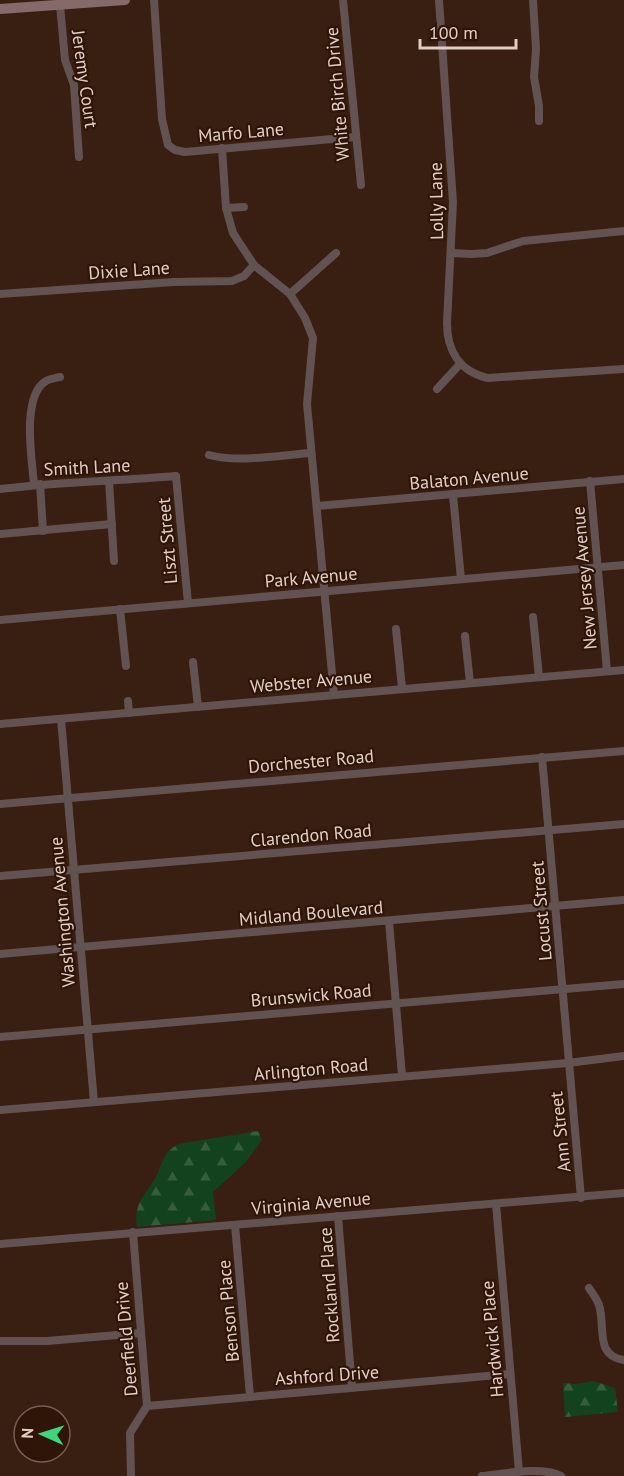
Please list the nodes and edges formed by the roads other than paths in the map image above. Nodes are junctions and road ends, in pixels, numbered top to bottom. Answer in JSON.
{"nodes":[{"id":1,"x":125,"y":0,"type":"edge"},
{"id":2,"x":154,"y":0,"type":"edge"},
{"id":3,"x":343,"y":0,"type":"edge"},
{"id":4,"x":439,"y":0,"type":"edge"},
{"id":5,"x":533,"y":0,"type":"edge"},
{"id":6,"x":60,"y":5,"type":"junction"},
{"id":7,"x":0,"y":9,"type":"edge"},
{"id":8,"x":539,"y":121,"type":"dead end"},
{"id":9,"x":355,"y":137,"type":"junction"},
{"id":10,"x":222,"y":148,"type":"junction"},
{"id":11,"x":79,"y":157,"type":"dead end"},
{"id":12,"x":361,"y":185,"type":"dead end"},
{"id":13,"x":244,"y":207,"type":"dead end"},
{"id":14,"x":226,"y":208,"type":"junction"},
{"id":15,"x":624,"y":231,"type":"edge"},
{"id":16,"x":336,"y":253,"type":"dead end"},
{"id":17,"x":451,"y":253,"type":"junction"},
{"id":18,"x":254,"y":265,"type":"junction"},
{"id":19,"x":0,"y":294,"type":"edge"},
{"id":20,"x":290,"y":294,"type":"junction"},
{"id":21,"x":460,"y":364,"type":"junction"},
{"id":22,"x":624,"y":369,"type":"edge"},
{"id":23,"x":60,"y":377,"type":"dead end"},
{"id":24,"x":437,"y":389,"type":"dead end"},
{"id":25,"x":311,"y":453,"type":"junction"},
{"id":26,"x":209,"y":454,"type":"dead end"},
{"id":27,"x":176,"y":476,"type":"joint"},
{"id":28,"x":624,"y":479,"type":"edge"},
{"id":29,"x":109,"y":481,"type":"junction"},
{"id":30,"x":590,"y":481,"type":"junction"},
{"id":31,"x":37,"y":484,"type":"junction"},
{"id":32,"x":0,"y":489,"type":"edge"},
{"id":33,"x":453,"y":495,"type":"junction"},
{"id":34,"x":317,"y":506,"type":"junction"},
{"id":35,"x":112,"y":524,"type":"junction"},
{"id":36,"x":43,"y":531,"type":"junction"},
{"id":37,"x":0,"y":534,"type":"edge"},
{"id":38,"x":114,"y":561,"type":"dead end"},
{"id":39,"x":624,"y":565,"type":"edge"},
{"id":40,"x":598,"y":568,"type":"junction"},
{"id":41,"x":461,"y":579,"type":"junction"},
{"id":42,"x":324,"y":591,"type":"junction"},
{"id":43,"x":188,"y":603,"type":"junction"},
{"id":44,"x":120,"y":609,"type":"junction"},
{"id":45,"x":533,"y":617,"type":"dead end"},
{"id":46,"x":0,"y":620,"type":"edge"},
{"id":47,"x":396,"y":629,"type":"dead end"},
{"id":48,"x":465,"y":636,"type":"dead end"},
{"id":49,"x":193,"y":662,"type":"dead end"},
{"id":50,"x":126,"y":666,"type":"dead end"},
{"id":51,"x":624,"y":670,"type":"edge"},
{"id":52,"x":607,"y":671,"type":"junction"},
{"id":53,"x":539,"y":677,"type":"junction"},
{"id":54,"x":470,"y":682,"type":"junction"},
{"id":55,"x":402,"y":688,"type":"junction"},
{"id":56,"x":334,"y":695,"type":"junction"},
{"id":57,"x":128,"y":701,"type":"dead end"},
{"id":58,"x":198,"y":707,"type":"junction"},
{"id":59,"x":129,"y":712,"type":"junction"},
{"id":60,"x":61,"y":719,"type":"junction"},
{"id":61,"x":0,"y":724,"type":"edge"},
{"id":62,"x":624,"y":751,"type":"edge"},
{"id":63,"x":542,"y":758,"type":"junction"},
{"id":64,"x":68,"y":797,"type":"junction"},
{"id":65,"x":0,"y":804,"type":"edge"},
{"id":66,"x":624,"y":824,"type":"edge"},
{"id":67,"x":548,"y":831,"type":"junction"},
{"id":68,"x":74,"y":870,"type":"junction"},
{"id":69,"x":0,"y":876,"type":"edge"},
{"id":70,"x":624,"y":900,"type":"edge"},
{"id":71,"x":556,"y":906,"type":"junction"},
{"id":72,"x":388,"y":921,"type":"junction"},
{"id":73,"x":80,"y":948,"type":"junction"},
{"id":74,"x":0,"y":954,"type":"edge"},
{"id":75,"x":624,"y":984,"type":"edge"},
{"id":76,"x":563,"y":989,"type":"junction"},
{"id":77,"x":396,"y":1003,"type":"junction"},
{"id":78,"x":88,"y":1029,"type":"junction"},
{"id":79,"x":0,"y":1037,"type":"edge"},
{"id":80,"x":624,"y":1056,"type":"edge"},
{"id":81,"x":568,"y":1063,"type":"junction"},
{"id":82,"x":402,"y":1076,"type":"junction"},
{"id":83,"x":94,"y":1102,"type":"junction"},
{"id":84,"x":0,"y":1110,"type":"edge"},
{"id":85,"x":624,"y":1193,"type":"edge"},
{"id":86,"x":581,"y":1198,"type":"junction"},
{"id":87,"x":496,"y":1204,"type":"junction"},
{"id":88,"x":338,"y":1216,"type":"junction"},
{"id":89,"x":235,"y":1225,"type":"junction"},
{"id":90,"x":133,"y":1232,"type":"junction"},
{"id":91,"x":0,"y":1244,"type":"edge"},
{"id":92,"x":588,"y":1288,"type":"dead end"},
{"id":93,"x":141,"y":1333,"type":"junction"},
{"id":94,"x":0,"y":1341,"type":"edge"},
{"id":95,"x":624,"y":1360,"type":"edge"},
{"id":96,"x":510,"y":1374,"type":"junction"},
{"id":97,"x":352,"y":1388,"type":"junction"},
{"id":98,"x":250,"y":1396,"type":"junction"},
{"id":99,"x":147,"y":1406,"type":"junction"},
{"id":100,"x":519,"y":1472,"type":"junction"},
{"id":101,"x":131,"y":1476,"type":"edge"},
{"id":102,"x":482,"y":1476,"type":"edge"},
{"id":103,"x":561,"y":1476,"type":"edge"}],
"edges":[{"from":1,"to":6,"type":"street"},
{"from":2,"to":10,"type":"street","name":"Marfo Lane"},
{"from":3,"to":9,"type":"street","name":"White Birch Drive"},
{"from":4,"to":17,"type":"street","name":"Lolly Lane"},
{"from":5,"to":8,"type":"street"},
{"from":6,"to":7,"type":"street"},
{"from":6,"to":11,"type":"street","name":"Jeremy Court"},
{"from":9,"to":10,"type":"street","name":"Marfo Lane"},
{"from":9,"to":12,"type":"street","name":"White Birch Drive"},
{"from":10,"to":14,"type":"street"},
{"from":13,"to":14,"type":"street"},
{"from":14,"to":18,"type":"street"},
{"from":15,"to":17,"type":"street"},
{"from":16,"to":20,"type":"street"},
{"from":17,"to":21,"type":"street","name":"Lolly Lane"},
{"from":18,"to":19,"type":"street","name":"Dixie Lane"},
{"from":18,"to":20,"type":"street"},
{"from":20,"to":25,"type":"street"},
{"from":21,"to":22,"type":"street"},
{"from":21,"to":24,"type":"street"},
{"from":23,"to":31,"type":"street"},
{"from":25,"to":26,"type":"street"},
{"from":25,"to":34,"type":"street"},
{"from":27,"to":29,"type":"street","name":"Smith Lane"},
{"from":27,"to":43,"type":"street","name":"Liszt Street"},
{"from":28,"to":30,"type":"street","name":"Balaton Avenue"},
{"from":29,"to":31,"type":"street","name":"Smith Lane"},
{"from":29,"to":35,"type":"street"},
{"from":30,"to":33,"type":"street","name":"Balaton Avenue"},
{"from":30,"to":40,"type":"street","name":"New Jersey Avenue"},
{"from":31,"to":32,"type":"street","name":"Smith Lane"},
{"from":31,"to":36,"type":"street"},
{"from":33,"to":34,"type":"street","name":"Balaton Avenue"},
{"from":33,"to":41,"type":"street"},
{"from":34,"to":42,"type":"street"},
{"from":35,"to":36,"type":"street"},
{"from":35,"to":38,"type":"street"},
{"from":36,"to":37,"type":"street"},
{"from":39,"to":40,"type":"street","name":"Park Avenue"},
{"from":40,"to":41,"type":"street","name":"Park Avenue"},
{"from":40,"to":52,"type":"street","name":"New Jersey Avenue"},
{"from":41,"to":42,"type":"street","name":"Park Avenue"},
{"from":42,"to":43,"type":"street","name":"Park Avenue"},
{"from":42,"to":56,"type":"street"},
{"from":43,"to":44,"type":"street","name":"Park Avenue"},
{"from":44,"to":46,"type":"street","name":"Park Avenue"},
{"from":44,"to":50,"type":"street"},
{"from":45,"to":53,"type":"street"},
{"from":47,"to":55,"type":"street"},
{"from":48,"to":54,"type":"street"},
{"from":49,"to":58,"type":"street"},
{"from":51,"to":52,"type":"street","name":"Webster Avenue"},
{"from":52,"to":53,"type":"street","name":"Webster Avenue"},
{"from":53,"to":54,"type":"street","name":"Webster Avenue"},
{"from":54,"to":55,"type":"street","name":"Webster Avenue"},
{"from":55,"to":56,"type":"street","name":"Webster Avenue"},
{"from":56,"to":58,"type":"street","name":"Webster Avenue"},
{"from":57,"to":59,"type":"street"},
{"from":58,"to":59,"type":"street","name":"Webster Avenue"},
{"from":59,"to":60,"type":"street","name":"Webster Avenue"},
{"from":60,"to":61,"type":"street","name":"Webster Avenue"},
{"from":60,"to":64,"type":"street","name":"Washington Avenue"},
{"from":62,"to":63,"type":"street","name":"Dorchester Road"},
{"from":63,"to":64,"type":"street","name":"Dorchester Road"},
{"from":63,"to":67,"type":"street","name":"Locust Street"},
{"from":64,"to":65,"type":"street","name":"Dorchester Road"},
{"from":64,"to":68,"type":"street","name":"Washington Avenue"},
{"from":66,"to":67,"type":"street","name":"Clarendon Road"},
{"from":67,"to":68,"type":"street","name":"Clarendon Road"},
{"from":67,"to":71,"type":"street","name":"Locust Street"},
{"from":68,"to":69,"type":"street","name":"Clarendon Road"},
{"from":68,"to":73,"type":"street","name":"Washington Avenue"},
{"from":70,"to":71,"type":"street","name":"Midland Boulevard"},
{"from":71,"to":72,"type":"street","name":"Midland Boulevard"},
{"from":71,"to":76,"type":"street","name":"Locust Street"},
{"from":72,"to":73,"type":"street","name":"Midland Boulevard"},
{"from":72,"to":77,"type":"street"},
{"from":73,"to":74,"type":"street","name":"Midland Boulevard"},
{"from":73,"to":78,"type":"street","name":"Washington Avenue"},
{"from":75,"to":76,"type":"street","name":"Brunswick Road"},
{"from":76,"to":77,"type":"street","name":"Brunswick Road"},
{"from":76,"to":81,"type":"street","name":"Locust Street"},
{"from":77,"to":78,"type":"street","name":"Brunswick Road"},
{"from":77,"to":82,"type":"street"},
{"from":78,"to":79,"type":"street","name":"Brunswick Road"},
{"from":78,"to":83,"type":"street","name":"Washington Avenue"},
{"from":80,"to":81,"type":"street","name":"Arlington Road"},
{"from":81,"to":82,"type":"street","name":"Arlington Road"},
{"from":81,"to":86,"type":"street","name":"Ann Street"},
{"from":82,"to":83,"type":"street","name":"Arlington Road"},
{"from":83,"to":84,"type":"street","name":"Arlington Road"},
{"from":85,"to":86,"type":"street","name":"Virginia Avenue"},
{"from":86,"to":87,"type":"street","name":"Virginia Avenue"},
{"from":87,"to":88,"type":"street","name":"Virginia Avenue"},
{"from":87,"to":96,"type":"street","name":"Hardwick Place"},
{"from":88,"to":89,"type":"street","name":"Virginia Avenue"},
{"from":88,"to":97,"type":"street","name":"Rockland Place"},
{"from":89,"to":90,"type":"street","name":"Virginia Avenue"},
{"from":89,"to":98,"type":"street","name":"Benson Place"},
{"from":90,"to":91,"type":"street","name":"Virginia Avenue"},
{"from":90,"to":93,"type":"street","name":"Deerfield Drive"},
{"from":92,"to":95,"type":"street"},
{"from":93,"to":94,"type":"street"},
{"from":93,"to":99,"type":"street","name":"Deerfield Drive"},
{"from":96,"to":97,"type":"street","name":"Ashford Drive"},
{"from":96,"to":100,"type":"street","name":"Hardwick Place"},
{"from":97,"to":98,"type":"street","name":"Ashford Drive"},
{"from":98,"to":99,"type":"street","name":"Ashford Drive"},
{"from":99,"to":101,"type":"street","name":"Deerfield Drive"},
{"from":100,"to":102,"type":"street"},
{"from":100,"to":103,"type":"street"}]}
